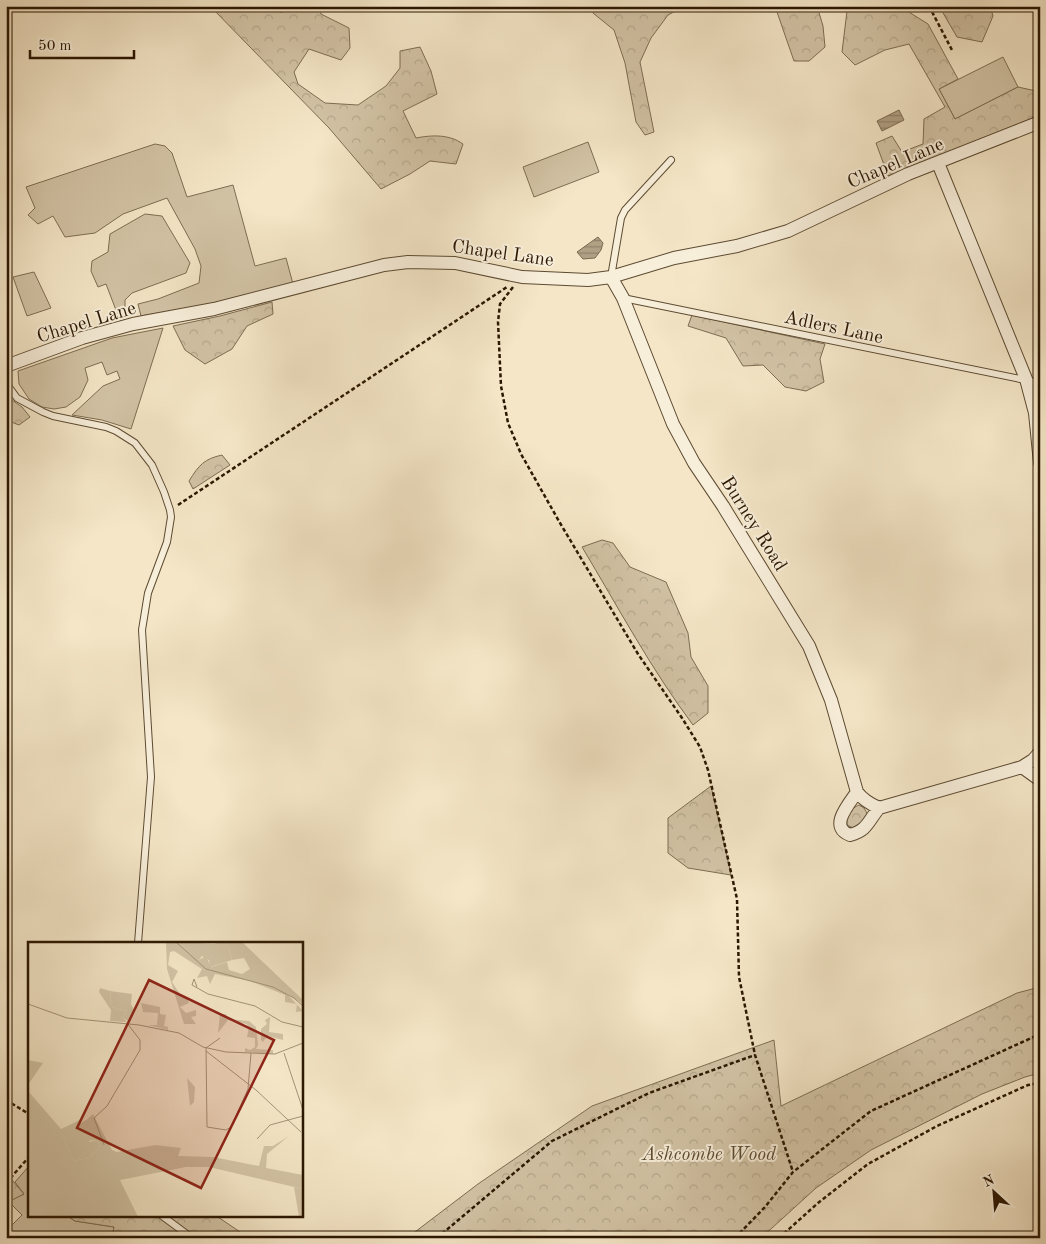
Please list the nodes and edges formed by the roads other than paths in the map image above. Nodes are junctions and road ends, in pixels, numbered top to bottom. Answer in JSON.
{"nodes":[{"id":1,"x":1040,"y":122,"type":"edge"},
{"id":2,"x":671,"y":160,"type":"dead end"},
{"id":3,"x":938,"y":163,"type":"junction"},
{"id":4,"x":611,"y":277,"type":"junction"},
{"id":5,"x":623,"y":298,"type":"junction"},
{"id":6,"x":6,"y":366,"type":"edge"},
{"id":7,"x":1026,"y":379,"type":"junction"},
{"id":8,"x":6,"y":383,"type":"edge"},
{"id":9,"x":1040,"y":383,"type":"edge"},
{"id":10,"x":1040,"y":464,"type":"edge"},
{"id":11,"x":1040,"y":752,"type":"edge"},
{"id":12,"x":1022,"y":767,"type":"junction"},
{"id":13,"x":1040,"y":780,"type":"edge"},
{"id":14,"x":857,"y":792,"type":"junction"},
{"id":15,"x":879,"y":808,"type":"junction"},
{"id":16,"x":138,"y":942,"type":"edge"},
{"id":17,"x":162,"y":1216,"type":"edge"},
{"id":18,"x":192,"y":1238,"type":"edge"}],
"edges":[{"from":1,"to":3,"type":"street","name":"Chapel Lane"},
{"from":2,"to":4,"type":"lane"},
{"from":3,"to":4,"type":"street","name":"Chapel Lane"},
{"from":3,"to":7,"type":"street"},
{"from":4,"to":5,"type":"street","name":"Burney Road"},
{"from":4,"to":6,"type":"street","name":"Chapel Lane"},
{"from":5,"to":7,"type":"lane","name":"Adlers Lane"},
{"from":5,"to":14,"type":"street","name":"Burney Road"},
{"from":7,"to":9,"type":"lane","name":"Adlers Lane"},
{"from":7,"to":10,"type":"street"},
{"from":8,"to":16,"type":"lane"},
{"from":11,"to":12,"type":"street"},
{"from":12,"to":13,"type":"street"},
{"from":12,"to":15,"type":"street"},
{"from":14,"to":15,"type":"street"},
{"from":14,"to":15,"type":"street"},
{"from":17,"to":18,"type":"lane"}]}
